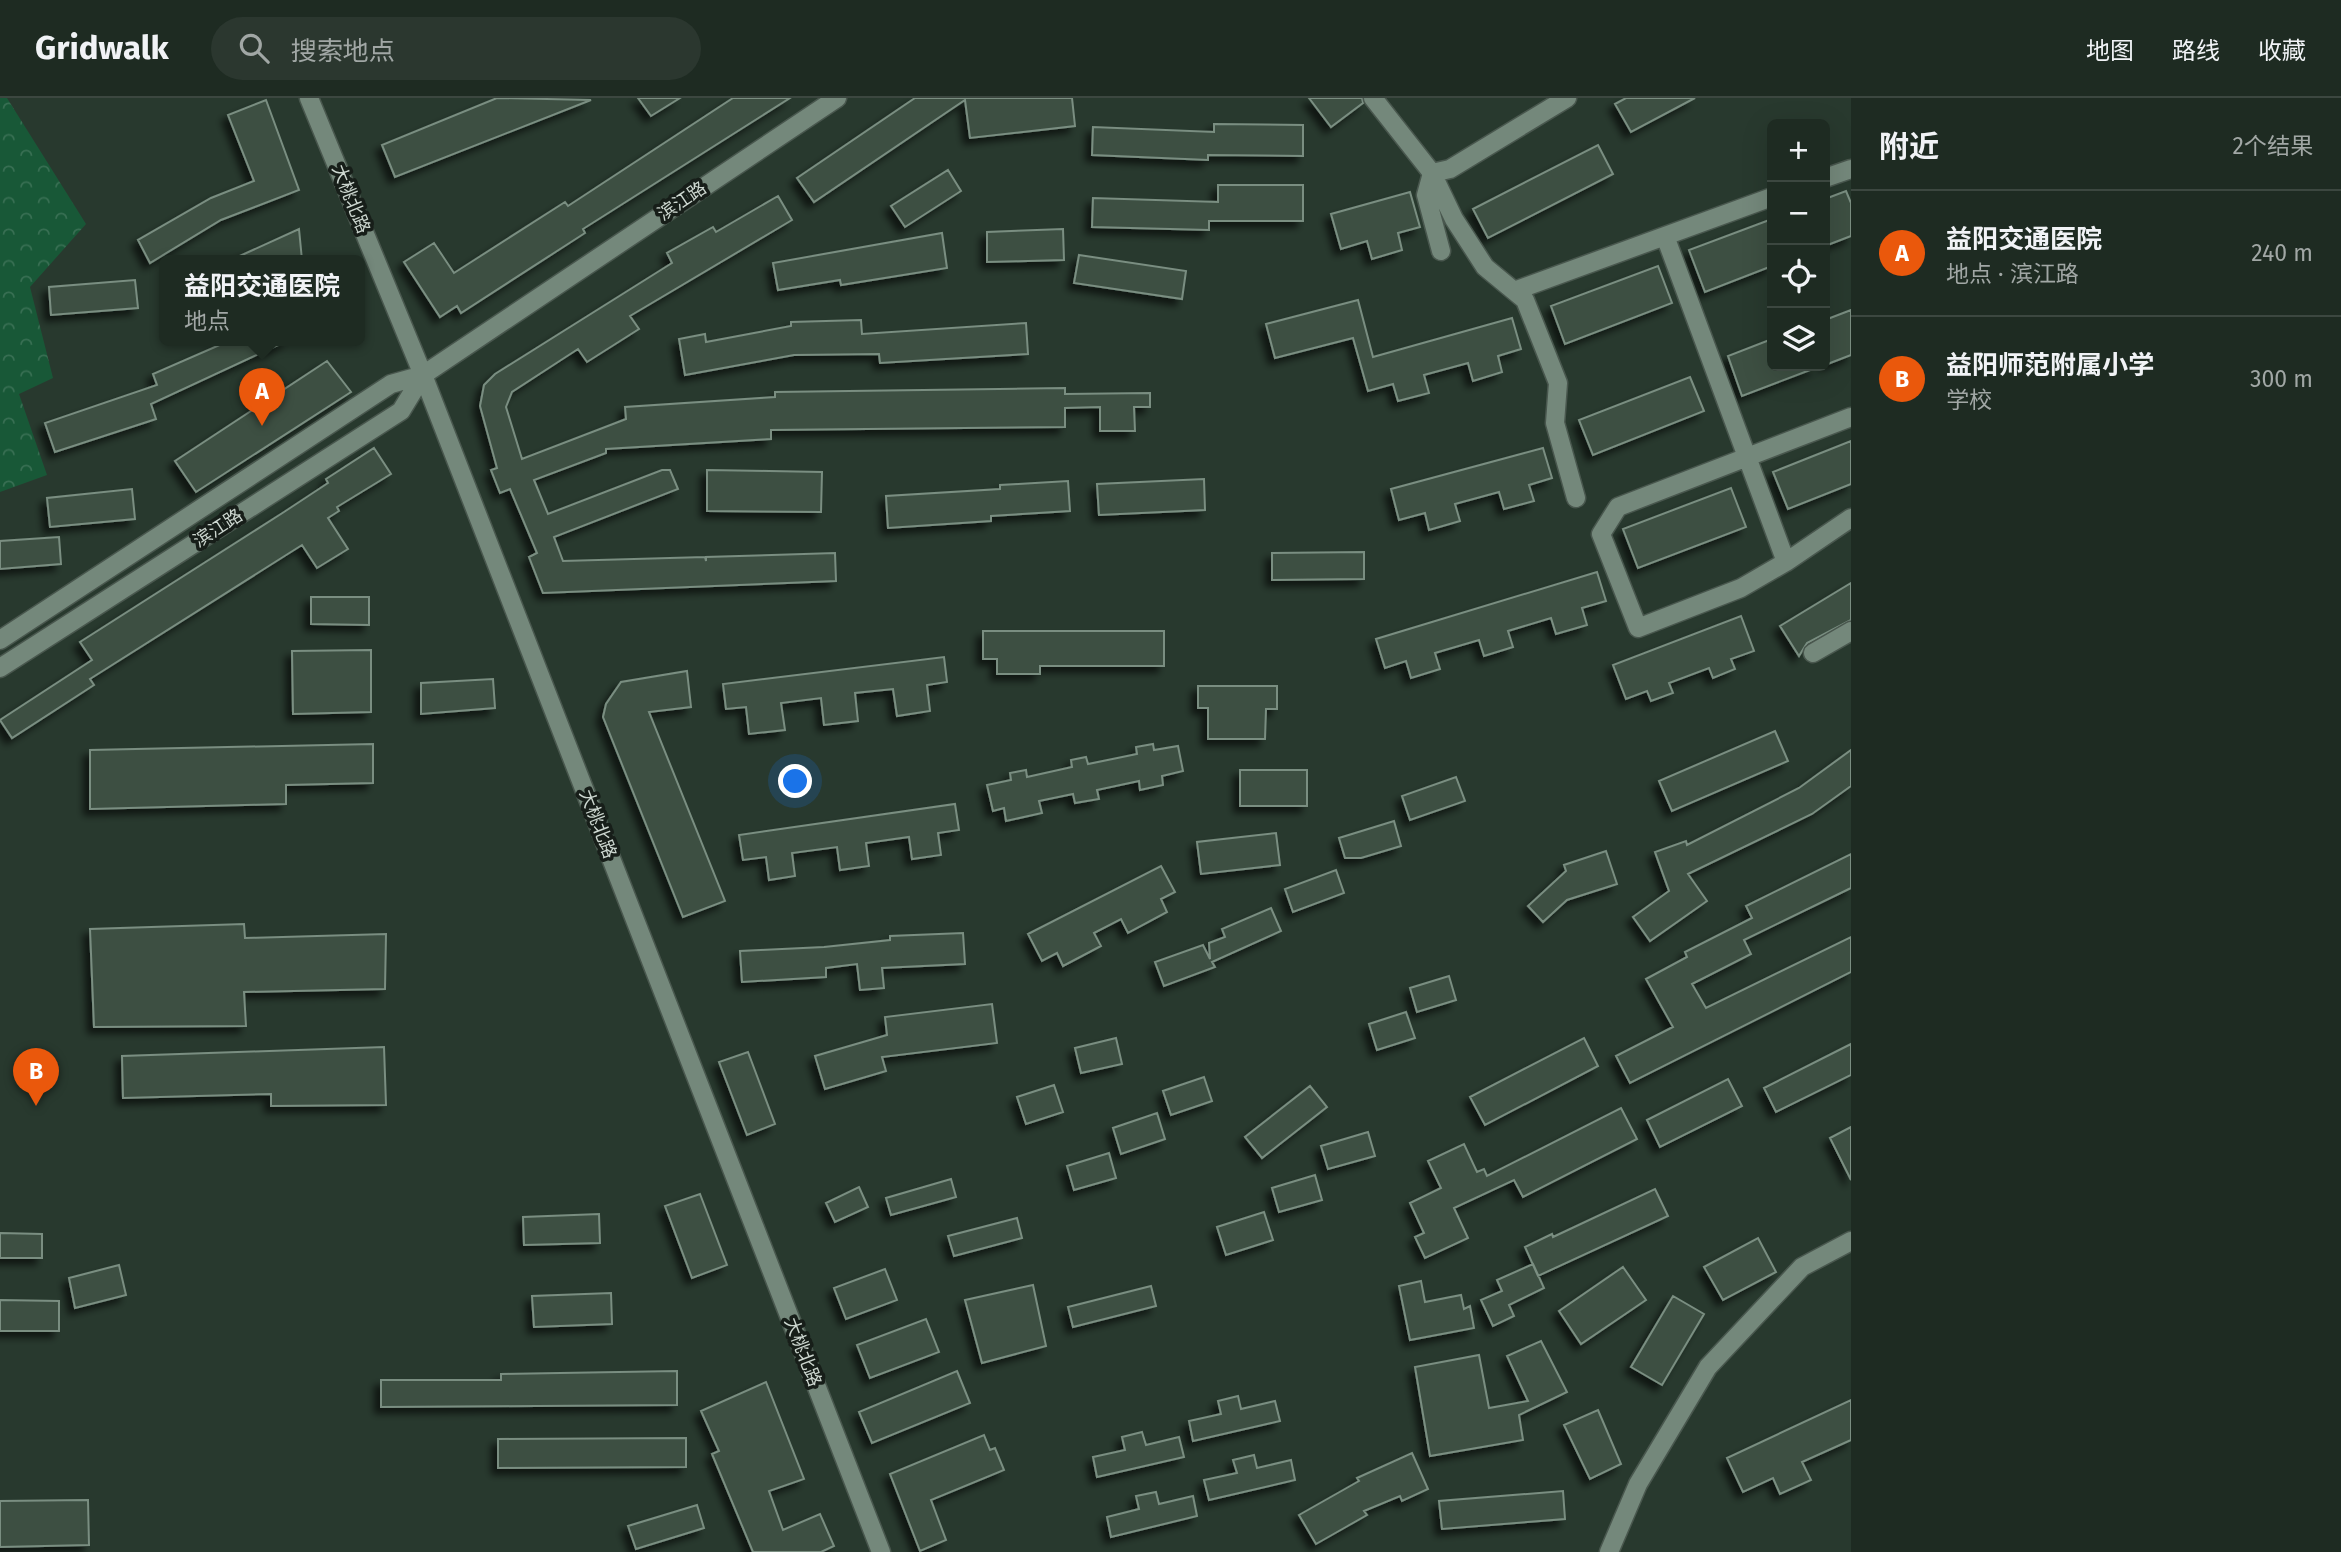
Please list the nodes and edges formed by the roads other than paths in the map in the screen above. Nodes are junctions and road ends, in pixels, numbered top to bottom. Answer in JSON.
{"nodes":[{"id":1,"x":309,"y":98,"type":"edge"},
{"id":2,"x":837,"y":98,"type":"edge"},
{"id":3,"x":1373,"y":98,"type":"edge"},
{"id":4,"x":1567,"y":98,"type":"edge"},
{"id":5,"x":1851,"y":169,"type":"edge"},
{"id":6,"x":1432,"y":173,"type":"junction"},
{"id":7,"x":1830,"y":176,"type":"edge"},
{"id":8,"x":1767,"y":199,"type":"edge"},
{"id":9,"x":1665,"y":236,"type":"junction"},
{"id":10,"x":1441,"y":251,"type":"dead end"},
{"id":11,"x":1514,"y":291,"type":"junction"},
{"id":12,"x":423,"y":375,"type":"junction"},
{"id":13,"x":1851,"y":417,"type":"edge"},
{"id":14,"x":1747,"y":458,"type":"junction"},
{"id":15,"x":1576,"y":498,"type":"dead end"},
{"id":16,"x":1851,"y":518,"type":"edge"},
{"id":17,"x":1786,"y":562,"type":"junction"},
{"id":18,"x":1851,"y":631,"type":"edge"},
{"id":19,"x":0,"y":640,"type":"edge"},
{"id":20,"x":1813,"y":653,"type":"dead end"},
{"id":21,"x":0,"y":668,"type":"edge"},
{"id":22,"x":1851,"y":1241,"type":"edge"},
{"id":23,"x":881,"y":1552,"type":"edge"},
{"id":24,"x":1609,"y":1552,"type":"edge"}],
"edges":[{"from":1,"to":12,"type":"street","name":"大桃北路"},
{"from":2,"to":12,"type":"street","name":"滨江路"},
{"from":3,"to":6,"type":"street"},
{"from":4,"to":6,"type":"street"},
{"from":5,"to":7,"type":"street"},
{"from":6,"to":10,"type":"street"},
{"from":6,"to":11,"type":"street"},
{"from":8,"to":9,"type":"street"},
{"from":9,"to":11,"type":"street"},
{"from":9,"to":14,"type":"street"},
{"from":11,"to":15,"type":"street"},
{"from":12,"to":19,"type":"street","name":"滨江路"},
{"from":12,"to":21,"type":"street","name":"滨江路"},
{"from":12,"to":23,"type":"street","name":"大桃北路"},
{"from":13,"to":14,"type":"street"},
{"from":14,"to":17,"type":"street"},
{"from":14,"to":17,"type":"street"},
{"from":16,"to":17,"type":"street"},
{"from":18,"to":20,"type":"street"},
{"from":22,"to":24,"type":"street"}]}
